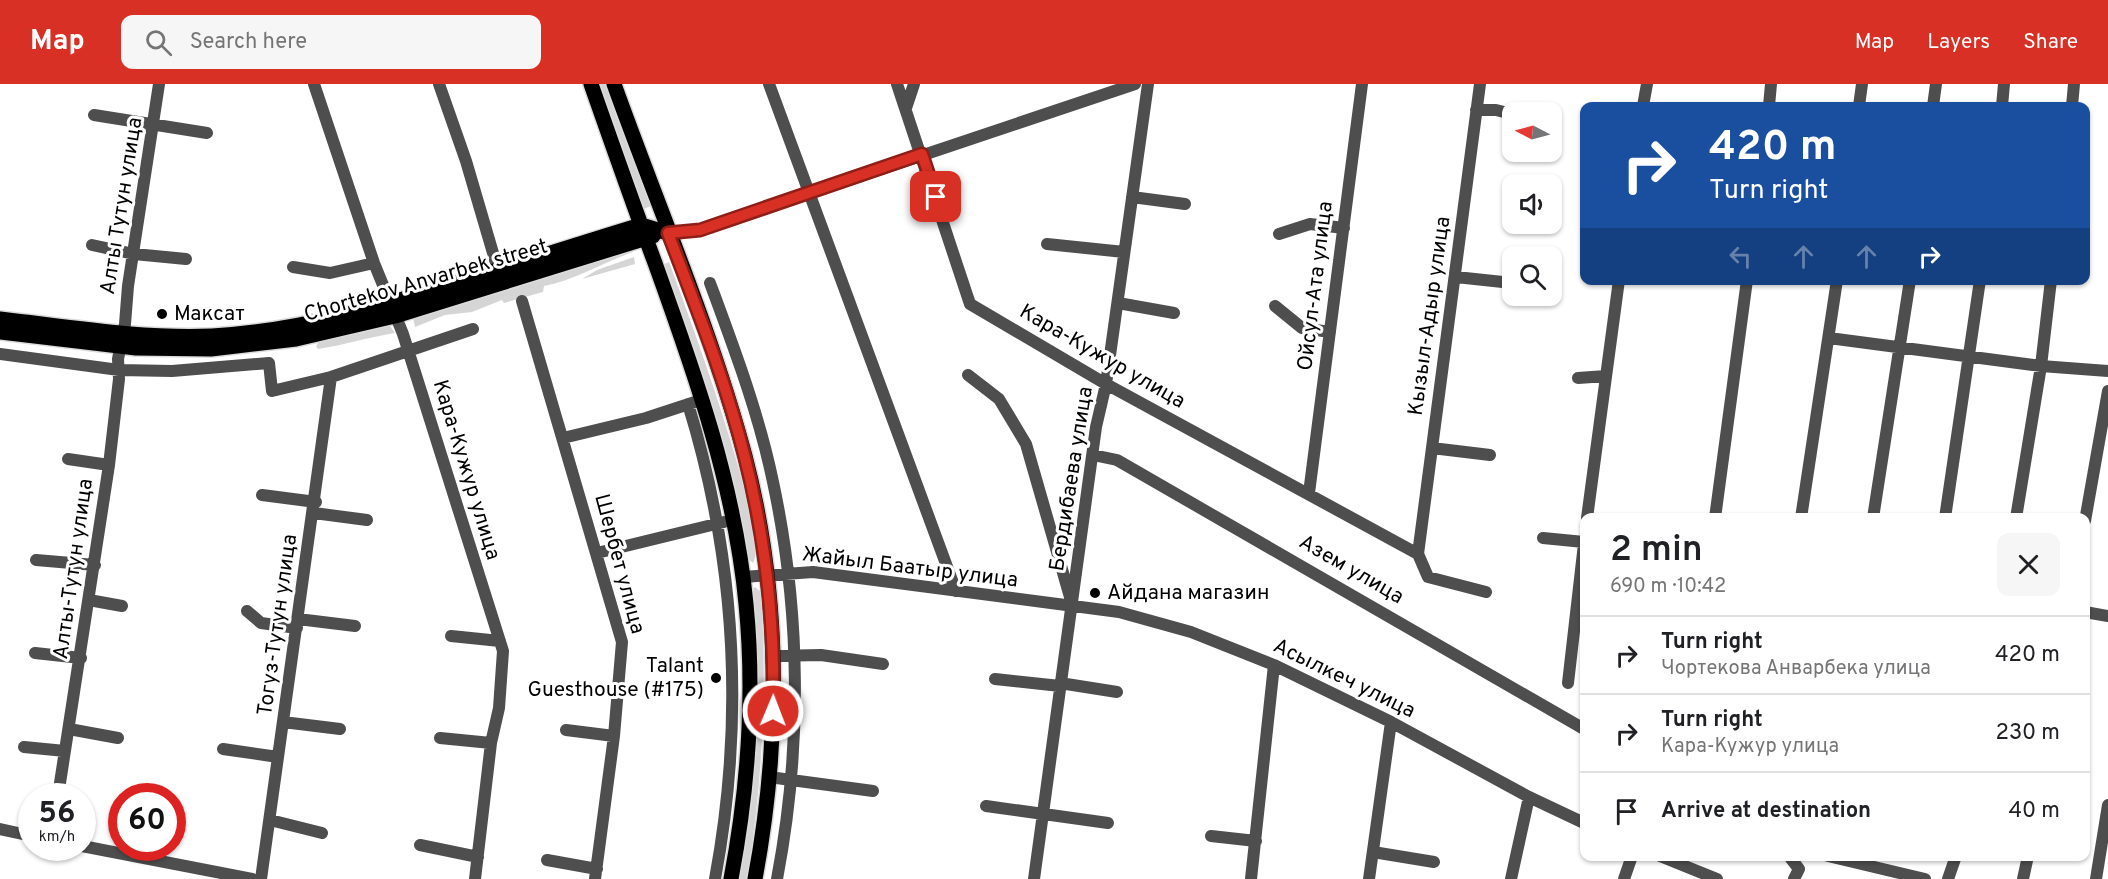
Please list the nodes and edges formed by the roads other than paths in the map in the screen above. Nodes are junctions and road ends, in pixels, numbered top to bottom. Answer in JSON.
{"nodes":[{"id":1,"x":159,"y":84,"type":"edge"},
{"id":2,"x":314,"y":84,"type":"edge"},
{"id":3,"x":439,"y":84,"type":"edge"},
{"id":4,"x":591,"y":84,"type":"edge"},
{"id":5,"x":614,"y":84,"type":"edge"},
{"id":6,"x":769,"y":84,"type":"edge"},
{"id":7,"x":897,"y":84,"type":"edge"},
{"id":8,"x":914,"y":84,"type":"edge"},
{"id":9,"x":1135,"y":84,"type":"edge"},
{"id":10,"x":1148,"y":84,"type":"edge"},
{"id":11,"x":1362,"y":84,"type":"edge"},
{"id":12,"x":1479,"y":84,"type":"edge"},
{"id":13,"x":1647,"y":84,"type":"edge"},
{"id":14,"x":1771,"y":84,"type":"edge"},
{"id":15,"x":1862,"y":84,"type":"edge"},
{"id":16,"x":1936,"y":84,"type":"edge"},
{"id":17,"x":2004,"y":84,"type":"edge"},
{"id":18,"x":2074,"y":84,"type":"edge"},
{"id":19,"x":1644,"y":102,"type":"edge"},
{"id":20,"x":1769,"y":102,"type":"edge"},
{"id":21,"x":1860,"y":102,"type":"edge"},
{"id":22,"x":1934,"y":102,"type":"edge"},
{"id":23,"x":2002,"y":102,"type":"edge"},
{"id":24,"x":2072,"y":102,"type":"edge"},
{"id":25,"x":906,"y":108,"type":"junction"},
{"id":26,"x":1476,"y":110,"type":"junction"},
{"id":27,"x":1502,"y":113,"type":"edge"},
{"id":28,"x":94,"y":115,"type":"dead end"},
{"id":29,"x":154,"y":126,"type":"junction"},
{"id":30,"x":207,"y":133,"type":"dead end"},
{"id":31,"x":922,"y":154,"type":"junction"},
{"id":32,"x":810,"y":193,"type":"junction"},
{"id":33,"x":1132,"y":197,"type":"junction"},
{"id":34,"x":1185,"y":204,"type":"dead end"},
{"id":35,"x":1344,"y":228,"type":"junction"},
{"id":36,"x":643,"y":231,"type":"junction"},
{"id":37,"x":668,"y":233,"type":"junction"},
{"id":38,"x":1279,"y":234,"type":"dead end"},
{"id":39,"x":1047,"y":244,"type":"dead end"},
{"id":40,"x":92,"y":245,"type":"dead end"},
{"id":41,"x":1124,"y":252,"type":"junction"},
{"id":42,"x":134,"y":254,"type":"junction"},
{"id":43,"x":186,"y":259,"type":"dead end"},
{"id":44,"x":374,"y":263,"type":"junction"},
{"id":45,"x":292,"y":267,"type":"dead end"},
{"id":46,"x":498,"y":270,"type":"junction"},
{"id":47,"x":1456,"y":277,"type":"junction"},
{"id":48,"x":1502,"y":282,"type":"edge"},
{"id":49,"x":710,"y":283,"type":"dead end"},
{"id":50,"x":1618,"y":285,"type":"edge"},
{"id":51,"x":1746,"y":285,"type":"edge"},
{"id":52,"x":1836,"y":285,"type":"edge"},
{"id":53,"x":1909,"y":285,"type":"edge"},
{"id":54,"x":1979,"y":285,"type":"edge"},
{"id":55,"x":2050,"y":285,"type":"edge"},
{"id":56,"x":522,"y":302,"type":"dead end"},
{"id":57,"x":1118,"y":303,"type":"junction"},
{"id":58,"x":1275,"y":306,"type":"dead end"},
{"id":59,"x":393,"y":310,"type":"junction"},
{"id":60,"x":1174,"y":313,"type":"dead end"},
{"id":61,"x":0,"y":319,"type":"edge"},
{"id":62,"x":723,"y":319,"type":"junction"},
{"id":63,"x":703,"y":326,"type":"junction"},
{"id":64,"x":473,"y":329,"type":"dead end"},
{"id":65,"x":0,"y":332,"type":"edge"},
{"id":66,"x":1330,"y":332,"type":"junction"},
{"id":67,"x":1829,"y":338,"type":"junction"},
{"id":68,"x":121,"y":340,"type":"junction"},
{"id":69,"x":1900,"y":348,"type":"junction"},
{"id":70,"x":408,"y":351,"type":"junction"},
{"id":71,"x":0,"y":354,"type":"edge"},
{"id":72,"x":1971,"y":357,"type":"junction"},
{"id":73,"x":2040,"y":366,"type":"junction"},
{"id":74,"x":119,"y":370,"type":"junction"},
{"id":75,"x":2108,"y":371,"type":"edge"},
{"id":76,"x":968,"y":375,"type":"dead end"},
{"id":77,"x":1606,"y":376,"type":"junction"},
{"id":78,"x":331,"y":377,"type":"junction"},
{"id":79,"x":1578,"y":378,"type":"dead end"},
{"id":80,"x":1106,"y":384,"type":"junction"},
{"id":81,"x":2108,"y":391,"type":"edge"},
{"id":82,"x":702,"y":399,"type":"junction"},
{"id":83,"x":688,"y":405,"type":"junction"},
{"id":84,"x":563,"y":438,"type":"junction"},
{"id":85,"x":1432,"y":448,"type":"junction"},
{"id":86,"x":1093,"y":455,"type":"junction"},
{"id":87,"x":1490,"y":455,"type":"dead end"},
{"id":88,"x":69,"y":459,"type":"dead end"},
{"id":89,"x":109,"y":465,"type":"junction"},
{"id":90,"x":1309,"y":493,"type":"junction"},
{"id":91,"x":262,"y":495,"type":"dead end"},
{"id":92,"x":315,"y":507,"type":"junction"},
{"id":93,"x":1588,"y":513,"type":"edge"},
{"id":94,"x":1716,"y":513,"type":"edge"},
{"id":95,"x":1802,"y":513,"type":"edge"},
{"id":96,"x":1874,"y":513,"type":"edge"},
{"id":97,"x":1946,"y":513,"type":"edge"},
{"id":98,"x":2017,"y":513,"type":"edge"},
{"id":99,"x":2086,"y":513,"type":"edge"},
{"id":100,"x":368,"y":520,"type":"dead end"},
{"id":101,"x":734,"y":520,"type":"junction"},
{"id":102,"x":718,"y":523,"type":"junction"},
{"id":103,"x":1543,"y":538,"type":"dead end"},
{"id":104,"x":1580,"y":543,"type":"edge"},
{"id":105,"x":597,"y":552,"type":"junction"},
{"id":106,"x":1418,"y":554,"type":"junction"},
{"id":107,"x":36,"y":560,"type":"dead end"},
{"id":108,"x":95,"y":565,"type":"junction"},
{"id":109,"x":788,"y":573,"type":"junction"},
{"id":110,"x":766,"y":575,"type":"junction"},
{"id":111,"x":743,"y":577,"type":"junction"},
{"id":112,"x":1580,"y":578,"type":"edge"},
{"id":113,"x":956,"y":591,"type":"junction"},
{"id":114,"x":1486,"y":592,"type":"dead end"},
{"id":115,"x":89,"y":600,"type":"junction"},
{"id":116,"x":122,"y":606,"type":"dead end"},
{"id":117,"x":1073,"y":607,"type":"junction"},
{"id":118,"x":247,"y":611,"type":"dead end"},
{"id":119,"x":2090,"y":613,"type":"edge"},
{"id":120,"x":2108,"y":616,"type":"edge"},
{"id":121,"x":297,"y":623,"type":"junction"},
{"id":122,"x":355,"y":626,"type":"dead end"},
{"id":123,"x":451,"y":636,"type":"dead end"},
{"id":124,"x":500,"y":641,"type":"junction"},
{"id":125,"x":34,"y":653,"type":"dead end"},
{"id":126,"x":795,"y":655,"type":"junction"},
{"id":127,"x":773,"y":656,"type":"junction"},
{"id":128,"x":81,"y":658,"type":"junction"},
{"id":129,"x":883,"y":664,"type":"dead end"},
{"id":130,"x":1274,"y":665,"type":"junction"},
{"id":131,"x":995,"y":679,"type":"dead end"},
{"id":132,"x":1568,"y":683,"type":"dead end"},
{"id":133,"x":1060,"y":684,"type":"junction"},
{"id":134,"x":1117,"y":692,"type":"dead end"},
{"id":135,"x":283,"y":722,"type":"junction"},
{"id":136,"x":1391,"y":722,"type":"junction"},
{"id":137,"x":1580,"y":727,"type":"edge"},
{"id":138,"x":69,"y":729,"type":"junction"},
{"id":139,"x":340,"y":729,"type":"dead end"},
{"id":140,"x":566,"y":730,"type":"dead end"},
{"id":141,"x":614,"y":736,"type":"junction"},
{"id":142,"x":118,"y":738,"type":"dead end"},
{"id":143,"x":440,"y":738,"type":"dead end"},
{"id":144,"x":491,"y":743,"type":"junction"},
{"id":145,"x":24,"y":747,"type":"dead end"},
{"id":146,"x":224,"y":749,"type":"dead end"},
{"id":147,"x":65,"y":751,"type":"junction"},
{"id":148,"x":278,"y":756,"type":"junction"},
{"id":149,"x":770,"y":777,"type":"junction"},
{"id":150,"x":791,"y":779,"type":"junction"},
{"id":151,"x":60,"y":783,"type":"edge"},
{"id":152,"x":873,"y":791,"type":"dead end"},
{"id":153,"x":1529,"y":797,"type":"junction"},
{"id":154,"x":2108,"y":805,"type":"edge"},
{"id":155,"x":986,"y":806,"type":"dead end"},
{"id":156,"x":1042,"y":814,"type":"junction"},
{"id":157,"x":270,"y":820,"type":"junction"},
{"id":158,"x":1580,"y":821,"type":"edge"},
{"id":159,"x":1108,"y":823,"type":"dead end"},
{"id":160,"x":0,"y":829,"type":"edge"},
{"id":161,"x":18,"y":833,"type":"edge"},
{"id":162,"x":322,"y":833,"type":"dead end"},
{"id":163,"x":1211,"y":836,"type":"dead end"},
{"id":164,"x":1256,"y":841,"type":"junction"},
{"id":165,"x":420,"y":845,"type":"dead end"},
{"id":166,"x":96,"y":849,"type":"edge"},
{"id":167,"x":1373,"y":852,"type":"junction"},
{"id":168,"x":478,"y":857,"type":"junction"},
{"id":169,"x":547,"y":860,"type":"dead end"},
{"id":170,"x":1434,"y":861,"type":"dead end"},
{"id":171,"x":1630,"y":861,"type":"edge"},
{"id":172,"x":1672,"y":861,"type":"edge"},
{"id":173,"x":1793,"y":861,"type":"edge"},
{"id":174,"x":1849,"y":861,"type":"edge"},
{"id":175,"x":1888,"y":861,"type":"edge"},
{"id":176,"x":1954,"y":861,"type":"edge"},
{"id":177,"x":2027,"y":861,"type":"edge"},
{"id":178,"x":1887,"y":870,"type":"junction"},
{"id":179,"x":596,"y":874,"type":"edge"},
{"id":180,"x":252,"y":879,"type":"edge"},
{"id":181,"x":261,"y":879,"type":"edge"},
{"id":182,"x":475,"y":879,"type":"edge"},
{"id":183,"x":715,"y":879,"type":"edge"},
{"id":184,"x":731,"y":879,"type":"edge"},
{"id":185,"x":755,"y":879,"type":"edge"},
{"id":186,"x":777,"y":879,"type":"edge"},
{"id":187,"x":1034,"y":879,"type":"edge"},
{"id":188,"x":1251,"y":879,"type":"edge"},
{"id":189,"x":1369,"y":879,"type":"edge"},
{"id":190,"x":1510,"y":879,"type":"edge"},
{"id":191,"x":1624,"y":879,"type":"edge"},
{"id":192,"x":1717,"y":879,"type":"edge"},
{"id":193,"x":1794,"y":879,"type":"edge"},
{"id":194,"x":1925,"y":879,"type":"edge"},
{"id":195,"x":1948,"y":879,"type":"edge"},
{"id":196,"x":2023,"y":879,"type":"edge"},
{"id":197,"x":2096,"y":879,"type":"edge"}],
"edges":[{"from":1,"to":29,"type":"street","name":"Алты Тутун улица"},
{"from":2,"to":44,"type":"street","name":"Кара-Кужур улица"},
{"from":3,"to":46,"type":"street"},
{"from":4,"to":36,"type":"main road"},
{"from":5,"to":37,"type":"main road"},
{"from":6,"to":32,"type":"street"},
{"from":7,"to":25,"type":"street","name":"Кара-Кужур улица"},
{"from":8,"to":25,"type":"street"},
{"from":9,"to":31,"type":"street"},
{"from":10,"to":33,"type":"street","name":"Бердибаева улица"},
{"from":11,"to":35,"type":"street","name":"Ойсул-Ата улица"},
{"from":12,"to":26,"type":"street","name":"Кызыл-Адыр улица"},
{"from":13,"to":19,"type":"street"},
{"from":14,"to":20,"type":"street"},
{"from":15,"to":21,"type":"street"},
{"from":16,"to":22,"type":"street"},
{"from":17,"to":23,"type":"street"},
{"from":18,"to":24,"type":"street"},
{"from":25,"to":31,"type":"street","name":"Кара-Кужур улица"},
{"from":26,"to":27,"type":"street"},
{"from":26,"to":47,"type":"street","name":"Кызыл-Адыр улица"},
{"from":28,"to":29,"type":"street"},
{"from":29,"to":30,"type":"street"},
{"from":29,"to":42,"type":"street","name":"Алты Тутун улица"},
{"from":31,"to":32,"type":"street"},
{"from":31,"to":80,"type":"street","name":"Кара-Кужур улица"},
{"from":32,"to":37,"type":"street"},
{"from":32,"to":113,"type":"street"},
{"from":33,"to":34,"type":"street"},
{"from":33,"to":41,"type":"street","name":"Бердибаева улица"},
{"from":35,"to":38,"type":"street"},
{"from":35,"to":66,"type":"street","name":"Ойсул-Ата улица"},
{"from":36,"to":37,"type":"main road"},
{"from":36,"to":46,"type":"main road","name":"Chortekov Anvarbek street"},
{"from":36,"to":59,"type":"main road","name":"Chortekov Anvarbek street"},
{"from":36,"to":82,"type":"main road"},
{"from":37,"to":63,"type":"main road"},
{"from":39,"to":41,"type":"street"},
{"from":40,"to":42,"type":"street"},
{"from":41,"to":57,"type":"street","name":"Бердибаева улица"},
{"from":42,"to":43,"type":"street"},
{"from":42,"to":68,"type":"street","name":"Алты Тутун улица"},
{"from":44,"to":45,"type":"street"},
{"from":44,"to":59,"type":"street","name":"Кара-Кужур улица"},
{"from":46,"to":59,"type":"main road","name":"Chortekov Anvarbek street"},
{"from":47,"to":48,"type":"street"},
{"from":47,"to":85,"type":"street","name":"Кызыл-Адыр улица"},
{"from":49,"to":62,"type":"street"},
{"from":50,"to":77,"type":"street"},
{"from":51,"to":94,"type":"street"},
{"from":52,"to":67,"type":"street"},
{"from":53,"to":69,"type":"street"},
{"from":54,"to":72,"type":"street"},
{"from":55,"to":73,"type":"street"},
{"from":56,"to":84,"type":"street","name":"Шербет улица"},
{"from":57,"to":60,"type":"street"},
{"from":57,"to":80,"type":"street","name":"Бердибаева улица"},
{"from":58,"to":66,"type":"street"},
{"from":59,"to":68,"type":"main road","name":"Chortekov Anvarbek street"},
{"from":59,"to":70,"type":"street","name":"Кара-Кужур улица"},
{"from":61,"to":68,"type":"main road","name":"Chortekov Anvarbek street"},
{"from":62,"to":63,"type":"street"},
{"from":62,"to":109,"type":"street"},
{"from":63,"to":110,"type":"main road"},
{"from":64,"to":70,"type":"street"},
{"from":65,"to":68,"type":"main road","name":"Chortekov Anvarbek street"},
{"from":66,"to":90,"type":"street","name":"Ойсул-Ата улица"},
{"from":67,"to":69,"type":"street"},
{"from":67,"to":95,"type":"street"},
{"from":68,"to":74,"type":"street","name":"Алты-Тутун улица"},
{"from":69,"to":72,"type":"street"},
{"from":69,"to":96,"type":"street"},
{"from":70,"to":78,"type":"street"},
{"from":70,"to":124,"type":"street","name":"Кара-Кужур улица"},
{"from":71,"to":74,"type":"street"},
{"from":72,"to":73,"type":"street"},
{"from":72,"to":97,"type":"street"},
{"from":73,"to":75,"type":"street"},
{"from":73,"to":98,"type":"street"},
{"from":74,"to":78,"type":"street"},
{"from":74,"to":89,"type":"street","name":"Алты-Тутун улица"},
{"from":76,"to":117,"type":"street"},
{"from":77,"to":79,"type":"street"},
{"from":77,"to":93,"type":"street"},
{"from":78,"to":92,"type":"street","name":"Тогуз-Тутун улица"},
{"from":80,"to":86,"type":"street","name":"Бердибаева улица"},
{"from":80,"to":90,"type":"street","name":"Кара-Кужур улица"},
{"from":81,"to":99,"type":"street"},
{"from":82,"to":83,"type":"street"},
{"from":82,"to":101,"type":"main road"},
{"from":83,"to":84,"type":"street"},
{"from":83,"to":102,"type":"street"},
{"from":84,"to":105,"type":"street","name":"Шербет улица"},
{"from":85,"to":87,"type":"street"},
{"from":85,"to":106,"type":"street","name":"Кызыл-Адыр улица"},
{"from":86,"to":117,"type":"street","name":"Бердибаева улица"},
{"from":86,"to":137,"type":"street","name":"Азем улица"},
{"from":88,"to":89,"type":"street"},
{"from":89,"to":108,"type":"street","name":"Алты-Тутун улица"},
{"from":90,"to":106,"type":"street","name":"Кара-Кужур улица"},
{"from":91,"to":92,"type":"street"},
{"from":92,"to":100,"type":"street"},
{"from":92,"to":121,"type":"street","name":"Тогуз-Тутун улица"},
{"from":101,"to":102,"type":"street"},
{"from":101,"to":111,"type":"main road"},
{"from":102,"to":105,"type":"street"},
{"from":102,"to":183,"type":"street"},
{"from":103,"to":104,"type":"street"},
{"from":105,"to":141,"type":"street","name":"Шербет улица"},
{"from":106,"to":114,"type":"street"},
{"from":107,"to":108,"type":"street"},
{"from":108,"to":115,"type":"street","name":"Алты-Тутун улица"},
{"from":109,"to":110,"type":"street","name":"Жайыл Баатыр улица"},
{"from":109,"to":113,"type":"street","name":"Жайыл Баатыр улица"},
{"from":109,"to":126,"type":"street"},
{"from":110,"to":111,"type":"street","name":"Жайыл Баатыр улица"},
{"from":110,"to":127,"type":"main road"},
{"from":111,"to":184,"type":"main road"},
{"from":112,"to":132,"type":"street"},
{"from":113,"to":117,"type":"street","name":"Жайыл Баатыр улица"},
{"from":115,"to":116,"type":"street"},
{"from":115,"to":128,"type":"street","name":"Алты-Тутун улица"},
{"from":117,"to":130,"type":"street","name":"Асылкеч улица"},
{"from":117,"to":133,"type":"street","name":"Бердибаева улица"},
{"from":118,"to":121,"type":"street"},
{"from":119,"to":120,"type":"street"},
{"from":121,"to":122,"type":"street"},
{"from":121,"to":135,"type":"street","name":"Тогуз-Тутун улица"},
{"from":123,"to":124,"type":"street"},
{"from":124,"to":144,"type":"street","name":"Кара-Кужур улица"},
{"from":125,"to":128,"type":"street"},
{"from":126,"to":127,"type":"street"},
{"from":126,"to":129,"type":"street"},
{"from":126,"to":150,"type":"street"},
{"from":127,"to":149,"type":"main road"},
{"from":128,"to":138,"type":"street","name":"Алты-Тутун улица"},
{"from":130,"to":136,"type":"street","name":"Асылкеч улица"},
{"from":130,"to":164,"type":"street"},
{"from":131,"to":133,"type":"street"},
{"from":133,"to":134,"type":"street"},
{"from":133,"to":156,"type":"street","name":"Бердибаева улица"},
{"from":135,"to":139,"type":"street"},
{"from":135,"to":148,"type":"street","name":"Тогуз-Тутун улица"},
{"from":136,"to":153,"type":"street","name":"Асылкеч улица"},
{"from":136,"to":167,"type":"street"},
{"from":138,"to":142,"type":"street"},
{"from":138,"to":147,"type":"street","name":"Алты-Тутун улица"},
{"from":140,"to":141,"type":"street"},
{"from":141,"to":179,"type":"street","name":"Шербет улица"},
{"from":143,"to":144,"type":"street"},
{"from":144,"to":168,"type":"street","name":"Кара-Кужур улица"},
{"from":145,"to":147,"type":"street"},
{"from":146,"to":148,"type":"street"},
{"from":147,"to":151,"type":"street","name":"Алты-Тутун улица"},
{"from":148,"to":157,"type":"street","name":"Тогуз-Тутун улица"},
{"from":149,"to":150,"type":"street"},
{"from":149,"to":185,"type":"main road"},
{"from":150,"to":152,"type":"street"},
{"from":150,"to":186,"type":"street"},
{"from":153,"to":158,"type":"street","name":"Асылкеч улица"},
{"from":153,"to":190,"type":"street"},
{"from":154,"to":197,"type":"street"},
{"from":155,"to":156,"type":"street"},
{"from":156,"to":159,"type":"street"},
{"from":156,"to":187,"type":"street","name":"Бердибаева улица"},
{"from":157,"to":162,"type":"street"},
{"from":157,"to":181,"type":"street","name":"Тогуз-Тутун улица"},
{"from":160,"to":161,"type":"street"},
{"from":163,"to":164,"type":"street"},
{"from":164,"to":188,"type":"street"},
{"from":165,"to":168,"type":"street"},
{"from":166,"to":180,"type":"street"},
{"from":167,"to":170,"type":"street"},
{"from":167,"to":189,"type":"street"},
{"from":168,"to":182,"type":"street","name":"Кара-Кужур улица"},
{"from":169,"to":179,"type":"street"},
{"from":171,"to":191,"type":"street"},
{"from":172,"to":192,"type":"street"},
{"from":173,"to":193,"type":"street"},
{"from":174,"to":178,"type":"street"},
{"from":175,"to":178,"type":"street"},
{"from":176,"to":195,"type":"street"},
{"from":177,"to":196,"type":"street"},
{"from":178,"to":194,"type":"street"}]}
